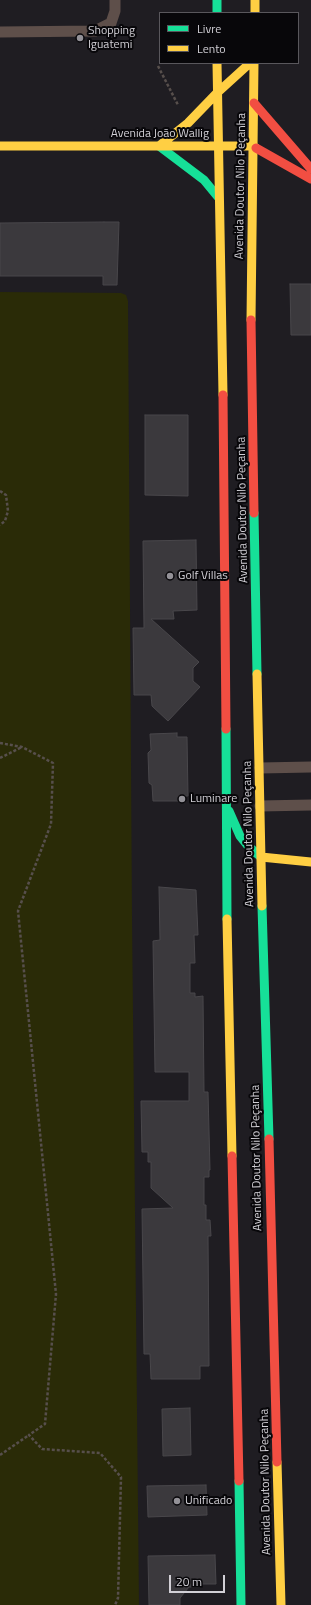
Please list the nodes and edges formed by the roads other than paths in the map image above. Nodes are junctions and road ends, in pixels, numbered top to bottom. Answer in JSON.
{"nodes":[{"id":1,"x":116,"y":0,"type":"edge"},
{"id":2,"x":217,"y":0,"type":"edge"},
{"id":3,"x":255,"y":0,"type":"edge"},
{"id":4,"x":217,"y":12,"type":"edge"},
{"id":5,"x":255,"y":12,"type":"edge"},
{"id":6,"x":0,"y":32,"type":"edge"},
{"id":7,"x":217,"y":64,"type":"edge"},
{"id":8,"x":249,"y":64,"type":"edge"},
{"id":9,"x":254,"y":64,"type":"edge"},
{"id":10,"x":217,"y":93,"type":"junction"},
{"id":11,"x":254,"y":102,"type":"junction"},
{"id":12,"x":0,"y":146,"type":"edge"},
{"id":13,"x":159,"y":146,"type":"junction"},
{"id":14,"x":218,"y":146,"type":"junction"},
{"id":15,"x":252,"y":146,"type":"junction"},
{"id":16,"x":311,"y":169,"type":"edge"},
{"id":17,"x":284,"y":173,"type":"dead end"},
{"id":18,"x":300,"y":173,"type":"junction"},
{"id":19,"x":311,"y":179,"type":"edge"},
{"id":20,"x":218,"y":197,"type":"junction"},
{"id":21,"x":311,"y":767,"type":"edge"},
{"id":22,"x":260,"y":768,"type":"junction"},
{"id":23,"x":311,"y":805,"type":"edge"},
{"id":24,"x":260,"y":806,"type":"junction"},
{"id":25,"x":227,"y":808,"type":"junction"},
{"id":26,"x":261,"y":857,"type":"junction"},
{"id":27,"x":311,"y":862,"type":"edge"},
{"id":28,"x":241,"y":1605,"type":"edge"},
{"id":29,"x":281,"y":1605,"type":"edge"}],
"edges":[{"from":1,"to":6,"type":"lane"},
{"from":2,"to":4,"type":"main road"},
{"from":3,"to":5,"type":"main road"},
{"from":7,"to":10,"type":"main road","name":"Avenida Doutor Nilo Peçanha"},
{"from":8,"to":10,"type":"main road"},
{"from":9,"to":11,"type":"main road","name":"Avenida Doutor Nilo Peçanha"},
{"from":10,"to":13,"type":"main road"},
{"from":10,"to":14,"type":"main road","name":"Avenida Doutor Nilo Peçanha"},
{"from":11,"to":15,"type":"main road","name":"Avenida Doutor Nilo Peçanha"},
{"from":11,"to":16,"type":"main road"},
{"from":12,"to":13,"type":"main road","name":"Avenida João Wallig"},
{"from":13,"to":14,"type":"main road","name":"Avenida João Wallig"},
{"from":13,"to":20,"type":"main road"},
{"from":14,"to":15,"type":"main road","name":"Avenida João Wallig"},
{"from":14,"to":20,"type":"main road","name":"Avenida Doutor Nilo Peçanha"},
{"from":15,"to":18,"type":"main road","name":"Avenida João Wallig"},
{"from":15,"to":22,"type":"main road","name":"Avenida Doutor Nilo Peçanha"},
{"from":17,"to":18,"type":"main road"},
{"from":18,"to":19,"type":"main road","name":"Avenida João Wallig"},
{"from":20,"to":25,"type":"main road","name":"Avenida Doutor Nilo Peçanha"},
{"from":21,"to":22,"type":"lane"},
{"from":22,"to":24,"type":"main road","name":"Avenida Doutor Nilo Peçanha"},
{"from":23,"to":24,"type":"lane"},
{"from":24,"to":26,"type":"main road","name":"Avenida Doutor Nilo Peçanha"},
{"from":25,"to":26,"type":"main road"},
{"from":25,"to":28,"type":"main road","name":"Avenida Doutor Nilo Peçanha"},
{"from":26,"to":27,"type":"main road"},
{"from":26,"to":29,"type":"main road","name":"Avenida Doutor Nilo Peçanha"}]}
